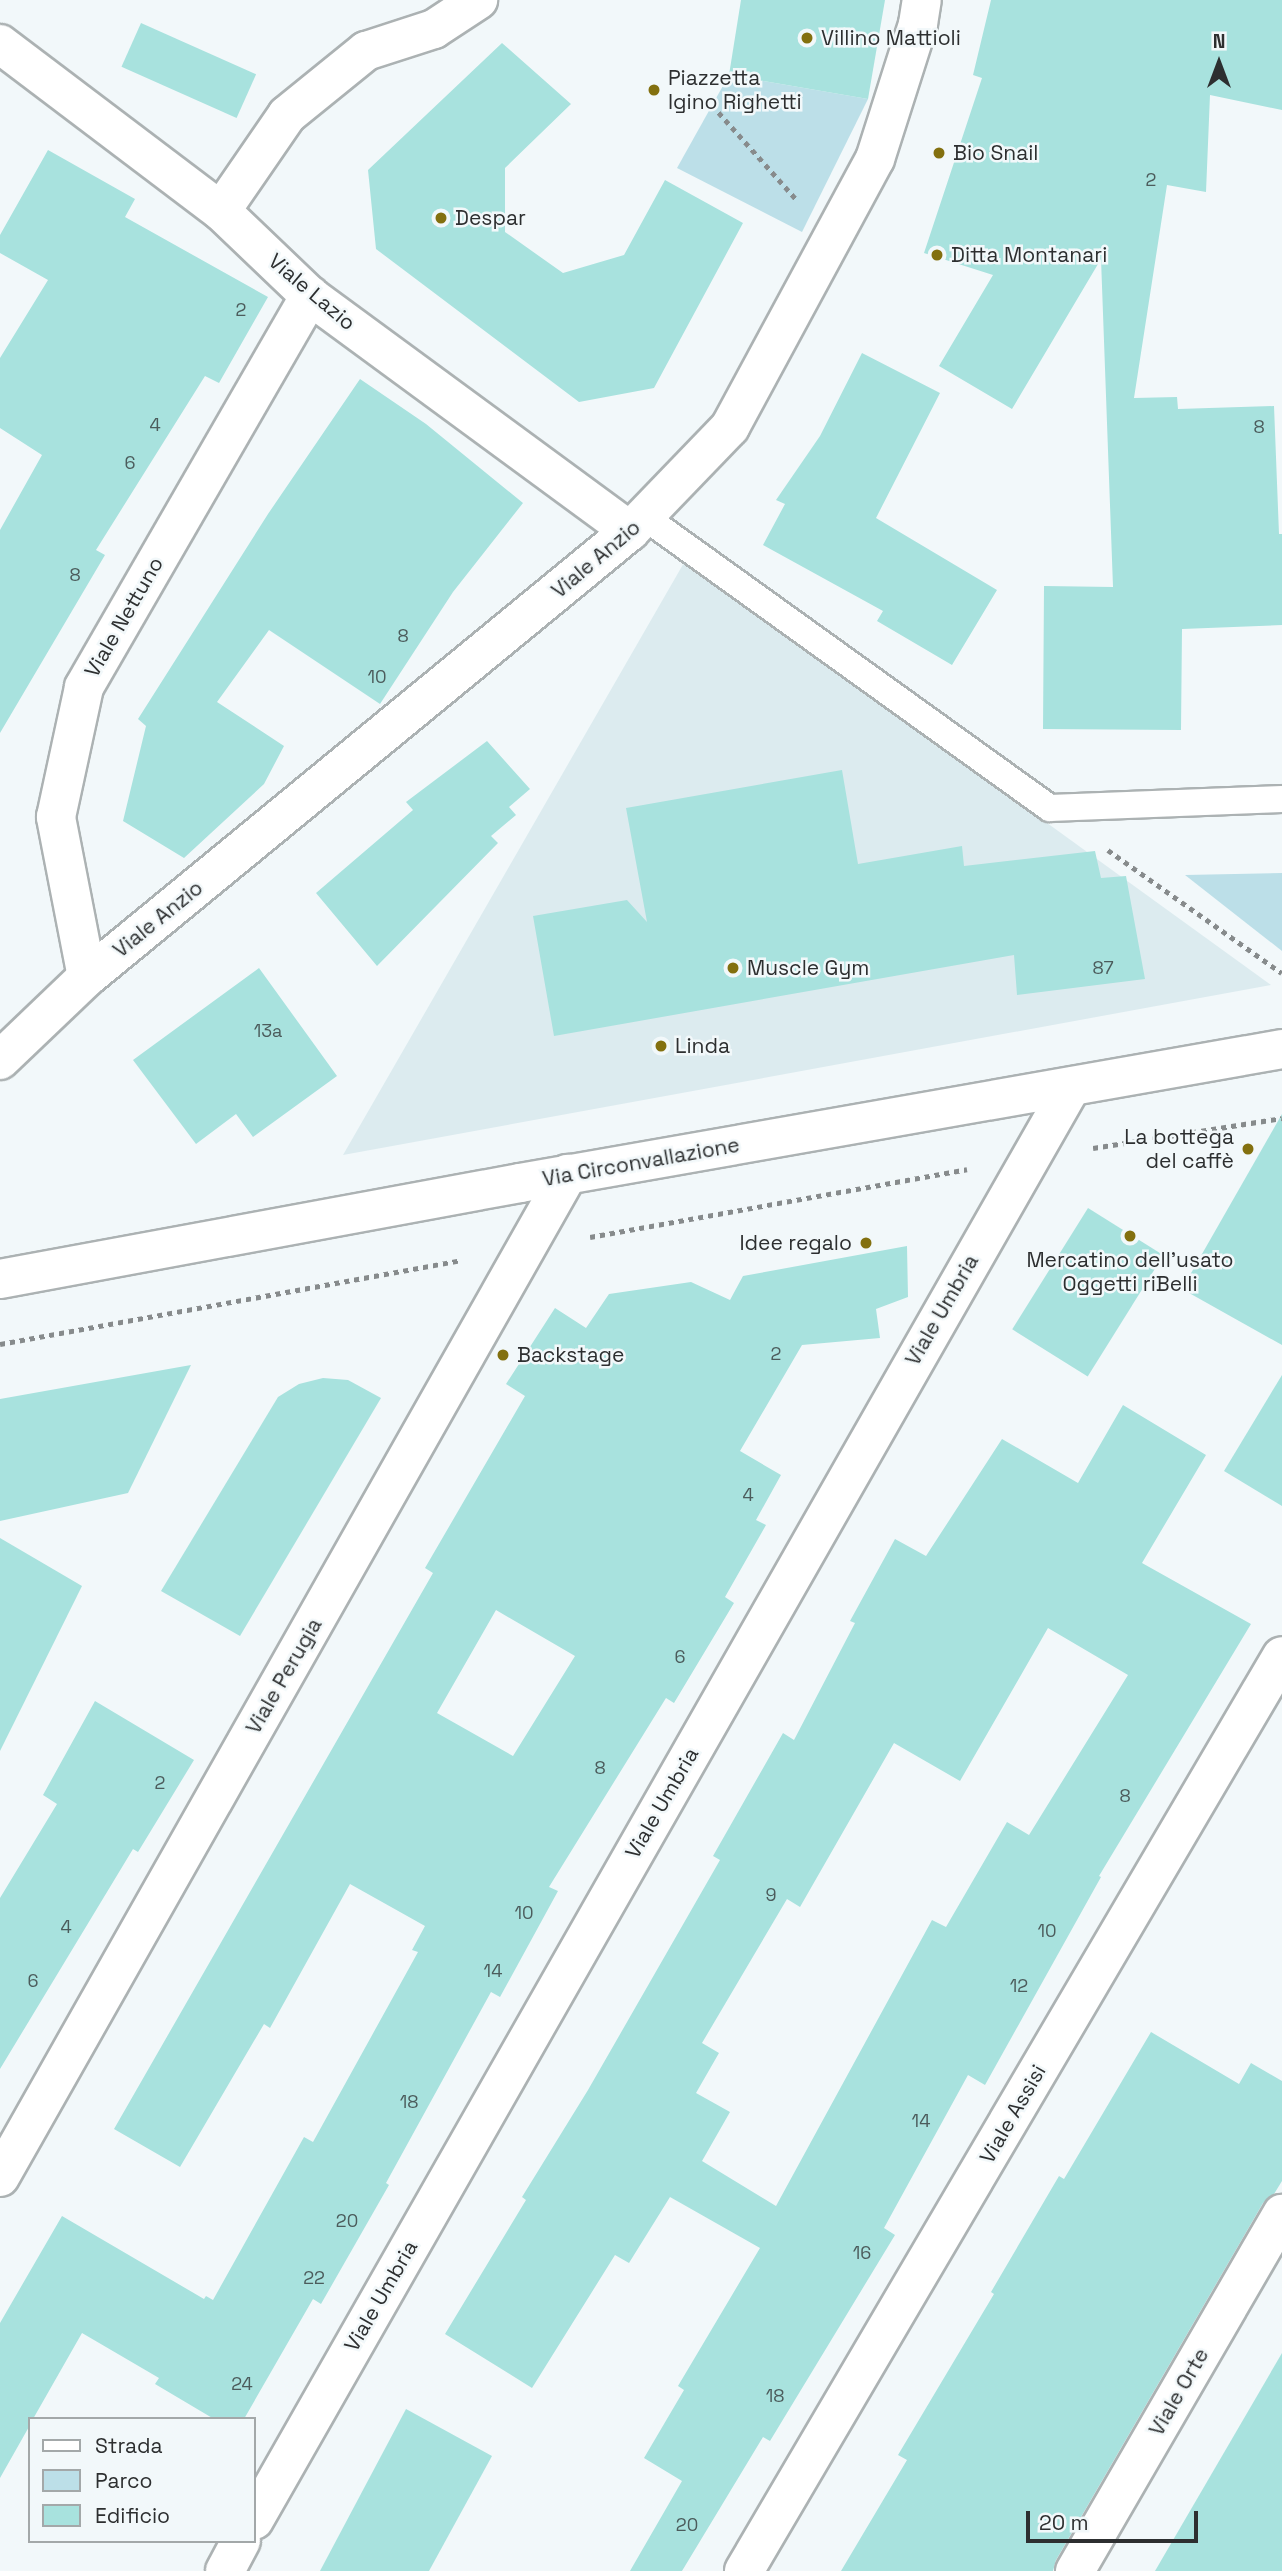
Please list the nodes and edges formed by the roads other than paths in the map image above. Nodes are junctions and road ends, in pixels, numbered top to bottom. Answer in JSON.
{"nodes":[{"id":1,"x":478,"y":0,"type":"edge"},
{"id":2,"x":922,"y":0,"type":"edge"},
{"id":3,"x":0,"y":44,"type":"edge"},
{"id":4,"x":221,"y":211,"type":"junction"},
{"id":5,"x":310,"y":296,"type":"junction"},
{"id":6,"x":638,"y":524,"type":"junction"},
{"id":7,"x":1282,"y":799,"type":"edge"},
{"id":8,"x":87,"y":977,"type":"junction"},
{"id":9,"x":1282,"y":1049,"type":"edge"},
{"id":10,"x":0,"y":1060,"type":"edge"},
{"id":11,"x":1071,"y":1087,"type":"junction"},
{"id":12,"x":568,"y":1174,"type":"junction"},
{"id":13,"x":0,"y":1279,"type":"edge"},
{"id":14,"x":1282,"y":1656,"type":"edge"},
{"id":15,"x":0,"y":2177,"type":"edge"},
{"id":16,"x":1282,"y":2214,"type":"edge"},
{"id":17,"x":256,"y":2516,"type":"edge"},
{"id":18,"x":241,"y":2543,"type":"edge"},
{"id":19,"x":225,"y":2571,"type":"edge"},
{"id":20,"x":744,"y":2571,"type":"edge"},
{"id":21,"x":1075,"y":2571,"type":"edge"}],
"edges":[{"from":1,"to":4,"type":"street"},
{"from":2,"to":6,"type":"street","name":"Viale Anzio"},
{"from":3,"to":4,"type":"street","name":"Viale Lazio"},
{"from":4,"to":5,"type":"street","name":"Viale Lazio"},
{"from":5,"to":6,"type":"street","name":"Viale Lazio"},
{"from":5,"to":8,"type":"street","name":"Viale Nettuno"},
{"from":6,"to":7,"type":"lane"},
{"from":6,"to":8,"type":"street","name":"Viale Anzio"},
{"from":8,"to":10,"type":"street"},
{"from":9,"to":11,"type":"street","name":"Via Circonvallazione"},
{"from":11,"to":12,"type":"street","name":"Via Circonvallazione"},
{"from":11,"to":17,"type":"street","name":"Viale Umbria"},
{"from":12,"to":13,"type":"street","name":"Via Circonvallazione"},
{"from":12,"to":15,"type":"street","name":"Viale Perugia"},
{"from":14,"to":20,"type":"street","name":"Viale Assisi"},
{"from":16,"to":21,"type":"street","name":"Viale Orte"},
{"from":18,"to":19,"type":"street"}]}
